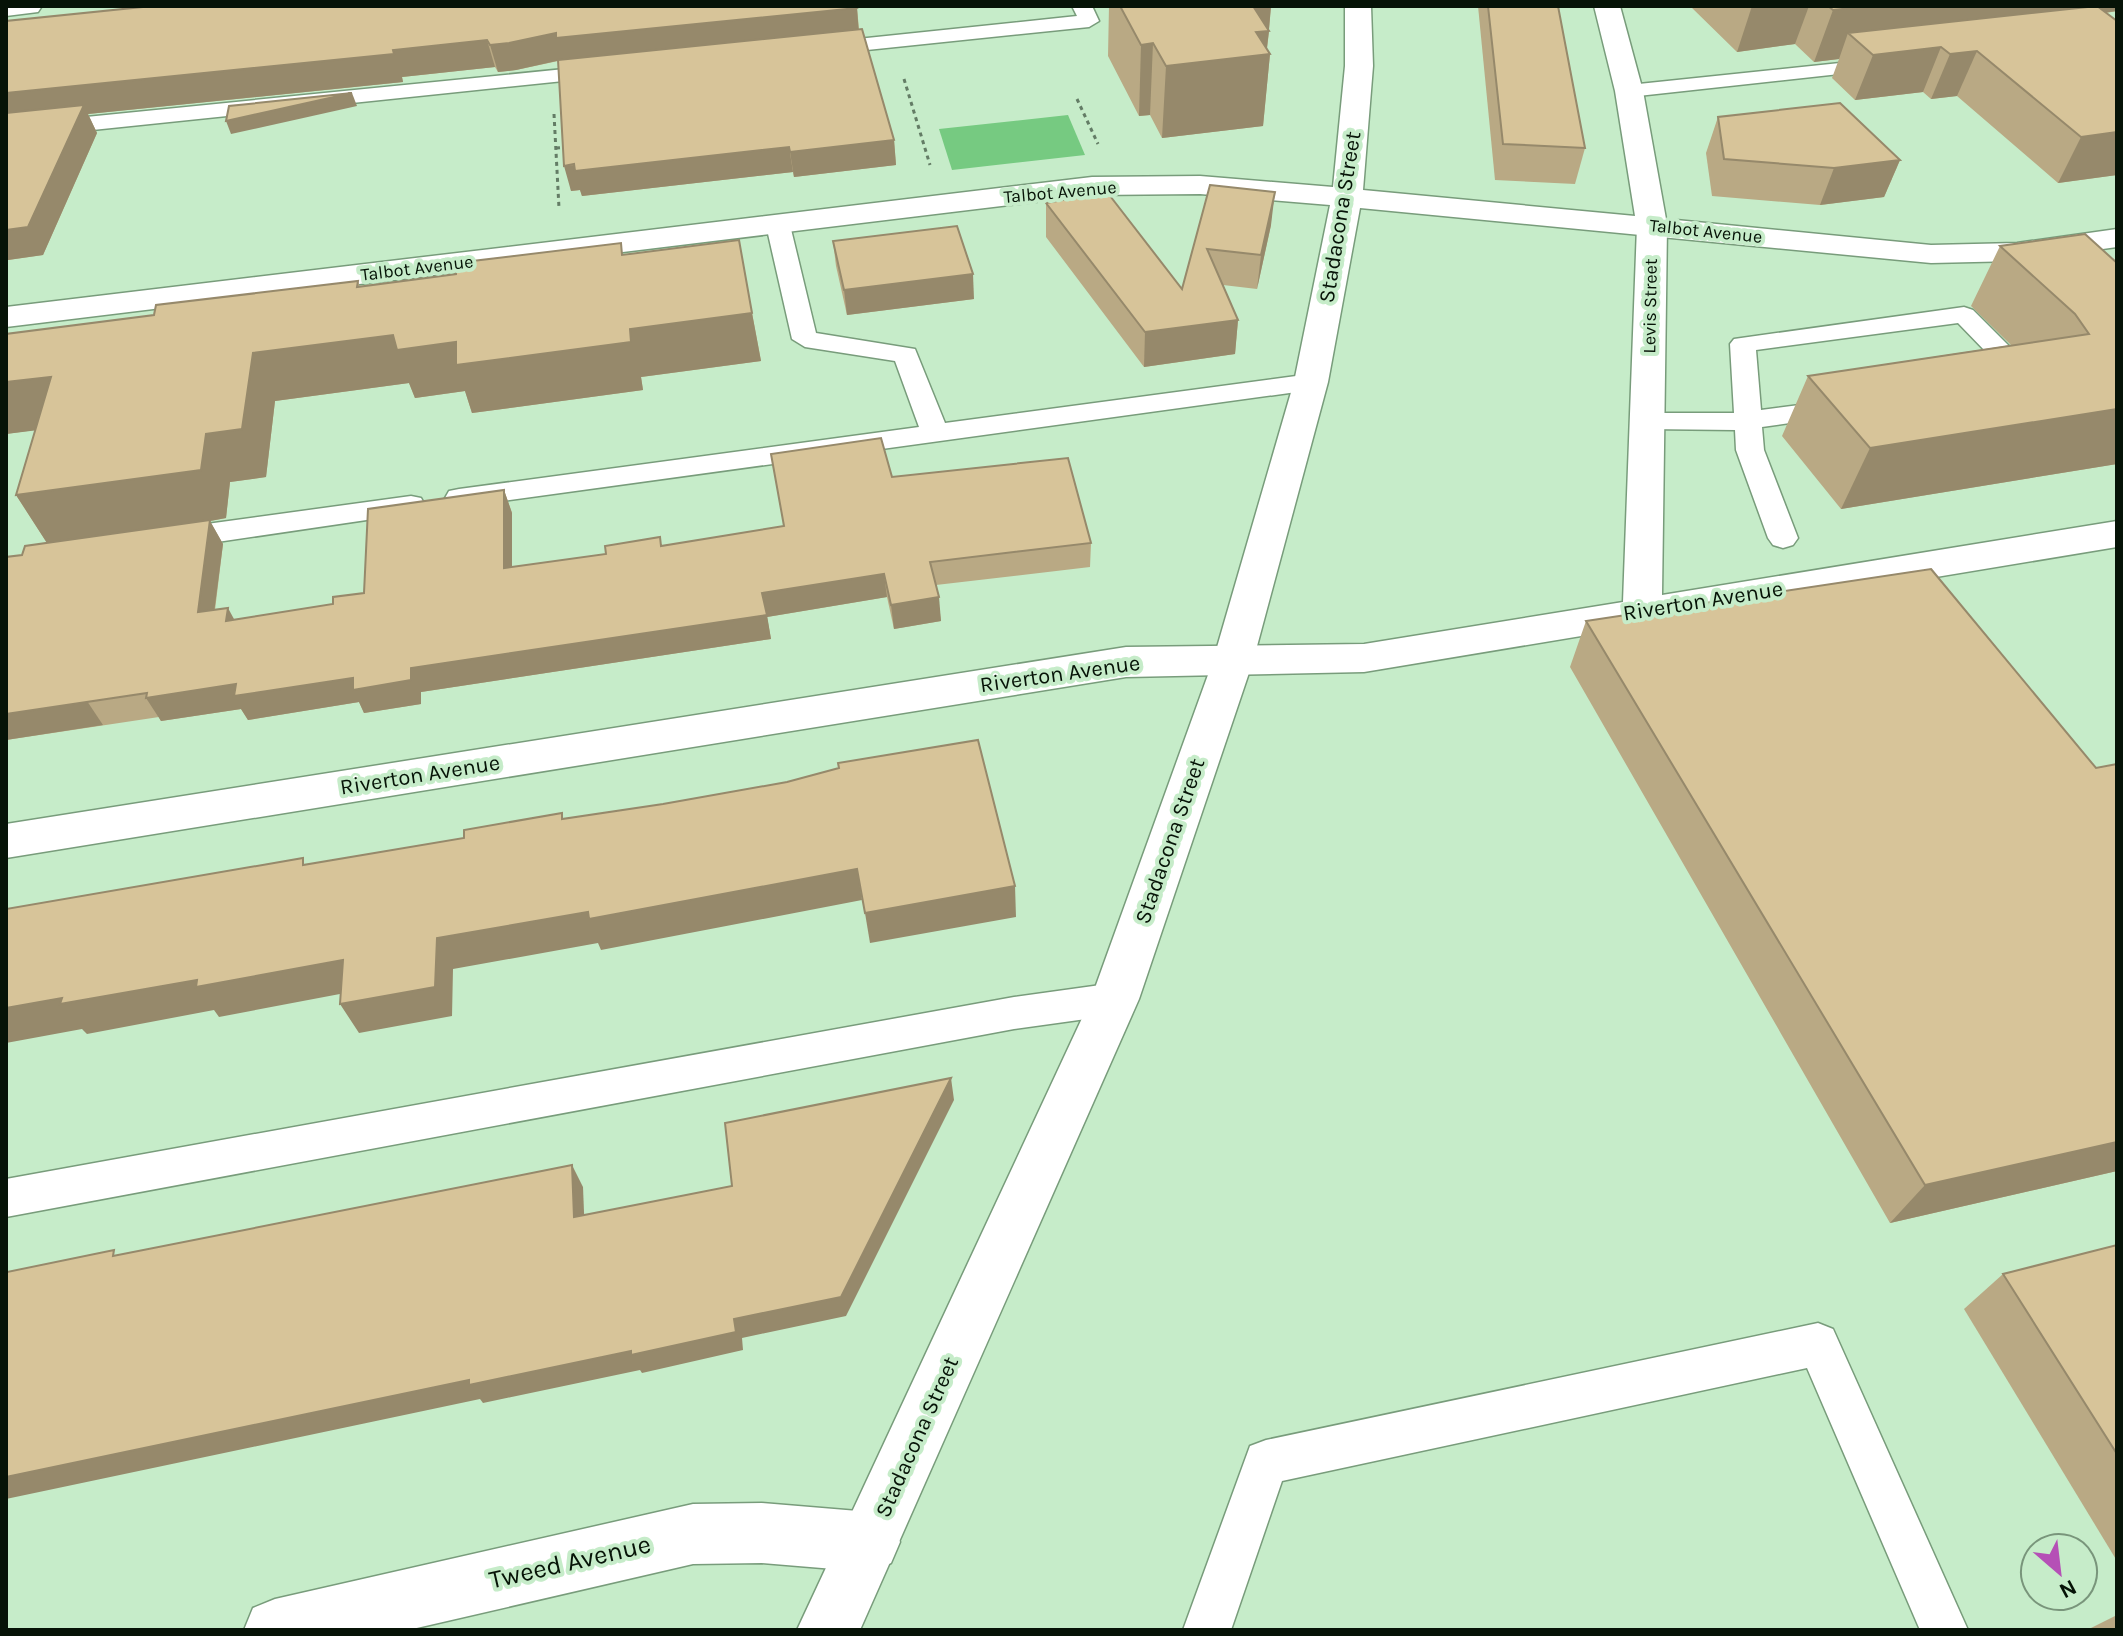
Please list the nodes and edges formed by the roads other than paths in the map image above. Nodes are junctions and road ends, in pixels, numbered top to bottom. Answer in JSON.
{"nodes":[{"id":1,"x":29,"y":6,"type":"edge"},
{"id":2,"x":1082,"y":6,"type":"edge"},
{"id":3,"x":1358,"y":6,"type":"edge"},
{"id":4,"x":1607,"y":6,"type":"edge"},
{"id":5,"x":6,"y":8,"type":"edge"},
{"id":6,"x":791,"y":52,"type":"edge"},
{"id":7,"x":1895,"y":63,"type":"edge"},
{"id":8,"x":618,"y":69,"type":"edge"},
{"id":9,"x":1629,"y":91,"type":"junction"},
{"id":10,"x":6,"y":132,"type":"edge"},
{"id":11,"x":1347,"y":197,"type":"junction"},
{"id":12,"x":778,"y":225,"type":"junction"},
{"id":13,"x":1652,"y":226,"type":"junction"},
{"id":14,"x":2117,"y":238,"type":"edge"},
{"id":15,"x":6,"y":317,"type":"edge"},
{"id":16,"x":1311,"y":382,"type":"junction"},
{"id":17,"x":1998,"y":386,"type":"edge"},
{"id":18,"x":1857,"y":405,"type":"edge"},
{"id":19,"x":1747,"y":420,"type":"junction"},
{"id":20,"x":1647,"y":421,"type":"junction"},
{"id":21,"x":934,"y":431,"type":"junction"},
{"id":22,"x":2117,"y":534,"type":"edge"},
{"id":23,"x":1783,"y":538,"type":"dead end"},
{"id":24,"x":148,"y":542,"type":"edge"},
{"id":25,"x":1642,"y":610,"type":"junction"},
{"id":26,"x":1233,"y":661,"type":"junction"},
{"id":27,"x":6,"y":841,"type":"edge"},
{"id":28,"x":1115,"y":999,"type":"junction"},
{"id":29,"x":6,"y":1198,"type":"edge"},
{"id":30,"x":870,"y":1542,"type":"junction"},
{"id":31,"x":275,"y":1630,"type":"edge"},
{"id":32,"x":828,"y":1630,"type":"edge"},
{"id":33,"x":1207,"y":1630,"type":"edge"},
{"id":34,"x":1944,"y":1630,"type":"edge"}],
"edges":[{"from":1,"to":5,"type":"street"},
{"from":2,"to":6,"type":"lane"},
{"from":3,"to":11,"type":"street","name":"Stadacona Street"},
{"from":4,"to":9,"type":"street","name":"Levis Street"},
{"from":7,"to":9,"type":"lane"},
{"from":8,"to":10,"type":"lane"},
{"from":9,"to":13,"type":"street","name":"Levis Street"},
{"from":11,"to":12,"type":"street","name":"Talbot Avenue"},
{"from":11,"to":13,"type":"street","name":"Talbot Avenue"},
{"from":11,"to":16,"type":"street","name":"Stadacona Street"},
{"from":12,"to":15,"type":"street","name":"Talbot Avenue"},
{"from":12,"to":21,"type":"lane"},
{"from":13,"to":14,"type":"street","name":"Talbot Avenue"},
{"from":13,"to":20,"type":"street","name":"Levis Street"},
{"from":16,"to":21,"type":"lane"},
{"from":16,"to":26,"type":"street","name":"Stadacona Street"},
{"from":17,"to":19,"type":"lane"},
{"from":18,"to":19,"type":"lane"},
{"from":19,"to":20,"type":"lane"},
{"from":19,"to":23,"type":"lane"},
{"from":20,"to":25,"type":"street","name":"Levis Street"},
{"from":21,"to":24,"type":"lane"},
{"from":22,"to":25,"type":"street","name":"Riverton Avenue"},
{"from":25,"to":26,"type":"street","name":"Riverton Avenue"},
{"from":26,"to":27,"type":"street","name":"Riverton Avenue"},
{"from":26,"to":28,"type":"street","name":"Stadacona Street"},
{"from":28,"to":29,"type":"lane"},
{"from":28,"to":30,"type":"street","name":"Stadacona Street"},
{"from":30,"to":31,"type":"street","name":"Tweed Avenue"},
{"from":30,"to":32,"type":"street","name":"Stadacona Street"},
{"from":33,"to":34,"type":"lane"}]}
